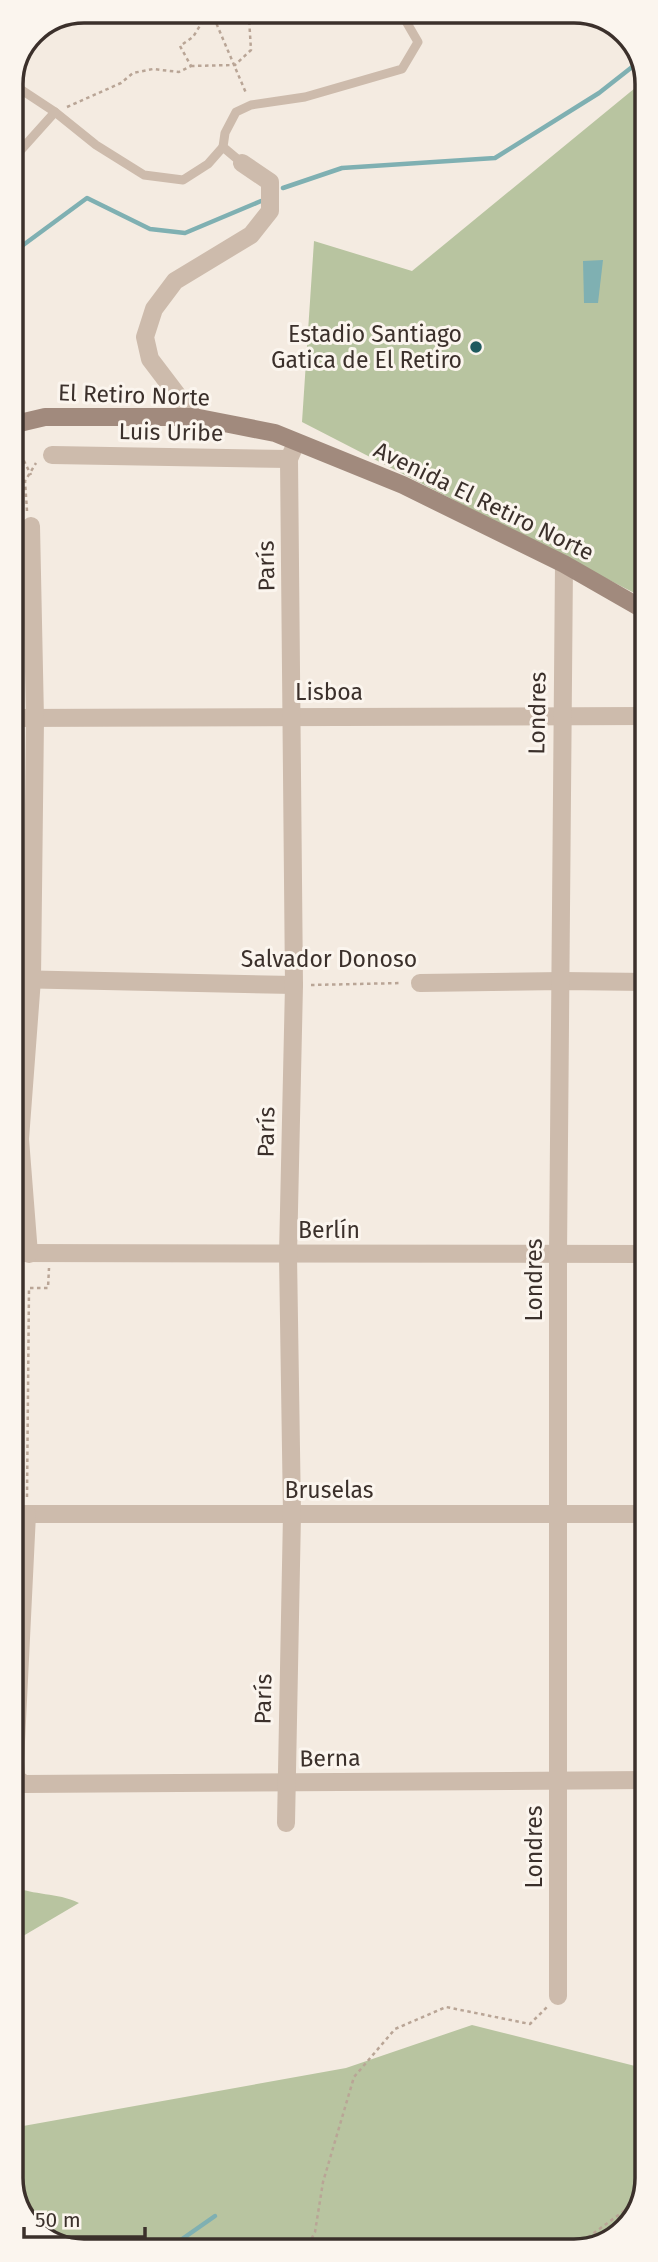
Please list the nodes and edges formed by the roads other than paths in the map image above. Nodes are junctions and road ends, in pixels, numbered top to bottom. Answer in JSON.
{"nodes":[{"id":1,"x":407,"y":23,"type":"edge"},
{"id":2,"x":23,"y":91,"type":"edge"},
{"id":3,"x":55,"y":113,"type":"junction"},
{"id":4,"x":223,"y":146,"type":"junction"},
{"id":5,"x":23,"y":148,"type":"edge"},
{"id":6,"x":242,"y":163,"type":"joint"},
{"id":7,"x":194,"y":417,"type":"junction"},
{"id":8,"x":23,"y":422,"type":"edge"},
{"id":9,"x":293,"y":451,"type":"junction"},
{"id":10,"x":52,"y":455,"type":"dead end"},
{"id":11,"x":32,"y":526,"type":"road end"},
{"id":12,"x":564,"y":564,"type":"junction"},
{"id":13,"x":635,"y":605,"type":"edge"},
{"id":14,"x":561,"y":715,"type":"junction"},
{"id":15,"x":635,"y":716,"type":"edge"},
{"id":16,"x":293,"y":717,"type":"junction"},
{"id":17,"x":23,"y":718,"type":"edge"},
{"id":18,"x":35,"y":719,"type":"junction"},
{"id":19,"x":23,"y":979,"type":"edge"},
{"id":20,"x":32,"y":979,"type":"junction"},
{"id":21,"x":562,"y":981,"type":"junction"},
{"id":22,"x":635,"y":982,"type":"edge"},
{"id":23,"x":420,"y":983,"type":"road end"},
{"id":24,"x":294,"y":985,"type":"junction"},
{"id":25,"x":23,"y":1099,"type":"edge"},
{"id":26,"x":23,"y":1253,"type":"edge"},
{"id":27,"x":635,"y":1254,"type":"edge"},
{"id":28,"x":288,"y":1255,"type":"junction"},
{"id":29,"x":558,"y":1255,"type":"junction"},
{"id":30,"x":558,"y":1513,"type":"junction"},
{"id":31,"x":23,"y":1514,"type":"edge"},
{"id":32,"x":292,"y":1514,"type":"junction"},
{"id":33,"x":635,"y":1514,"type":"edge"},
{"id":34,"x":559,"y":1779,"type":"junction"},
{"id":35,"x":635,"y":1780,"type":"edge"},
{"id":36,"x":23,"y":1784,"type":"edge"},
{"id":37,"x":286,"y":1784,"type":"junction"},
{"id":38,"x":286,"y":1823,"type":"dead end"},
{"id":39,"x":558,"y":1997,"type":"road end"}],
"edges":[{"from":1,"to":4,"type":"lane"},
{"from":2,"to":3,"type":"lane"},
{"from":3,"to":4,"type":"lane"},
{"from":3,"to":5,"type":"lane"},
{"from":4,"to":6,"type":"lane"},
{"from":6,"to":7,"type":"street"},
{"from":7,"to":8,"type":"street","name":"El Retiro Norte"},
{"from":7,"to":9,"type":"street","name":"El Retiro Norte"},
{"from":9,"to":10,"type":"street","name":"Luis Uribe"},
{"from":9,"to":12,"type":"street","name":"Avenida El Retiro Norte"},
{"from":9,"to":16,"type":"street","name":"París"},
{"from":11,"to":18,"type":"street"},
{"from":12,"to":13,"type":"street","name":"Avenida El Retiro Norte"},
{"from":12,"to":14,"type":"street","name":"Londres"},
{"from":14,"to":15,"type":"street","name":"Lisboa"},
{"from":14,"to":16,"type":"street","name":"Lisboa"},
{"from":14,"to":21,"type":"street","name":"Londres"},
{"from":16,"to":18,"type":"street","name":"Lisboa"},
{"from":16,"to":24,"type":"street","name":"París"},
{"from":17,"to":18,"type":"street","name":"Lisboa"},
{"from":18,"to":20,"type":"street"},
{"from":19,"to":20,"type":"street","name":"Salvador Donoso"},
{"from":20,"to":24,"type":"street","name":"Salvador Donoso"},
{"from":20,"to":25,"type":"street"},
{"from":21,"to":22,"type":"street","name":"Salvador Donoso"},
{"from":21,"to":23,"type":"street","name":"Salvador Donoso"},
{"from":21,"to":29,"type":"street","name":"Londres"},
{"from":24,"to":28,"type":"street","name":"París"},
{"from":26,"to":28,"type":"street","name":"Berlín"},
{"from":27,"to":29,"type":"street","name":"Berlín"},
{"from":28,"to":29,"type":"street","name":"Berlín"},
{"from":28,"to":32,"type":"street","name":"París"},
{"from":29,"to":30,"type":"street","name":"Londres"},
{"from":30,"to":32,"type":"street","name":"Bruselas"},
{"from":30,"to":33,"type":"street","name":"Bruselas"},
{"from":30,"to":34,"type":"street","name":"Londres"},
{"from":31,"to":32,"type":"street","name":"Bruselas"},
{"from":32,"to":37,"type":"street","name":"París"},
{"from":34,"to":35,"type":"street","name":"Berna"},
{"from":34,"to":37,"type":"street","name":"Berna"},
{"from":34,"to":39,"type":"street","name":"Londres"},
{"from":36,"to":37,"type":"street","name":"Berna"},
{"from":37,"to":38,"type":"street","name":"París"}]}
